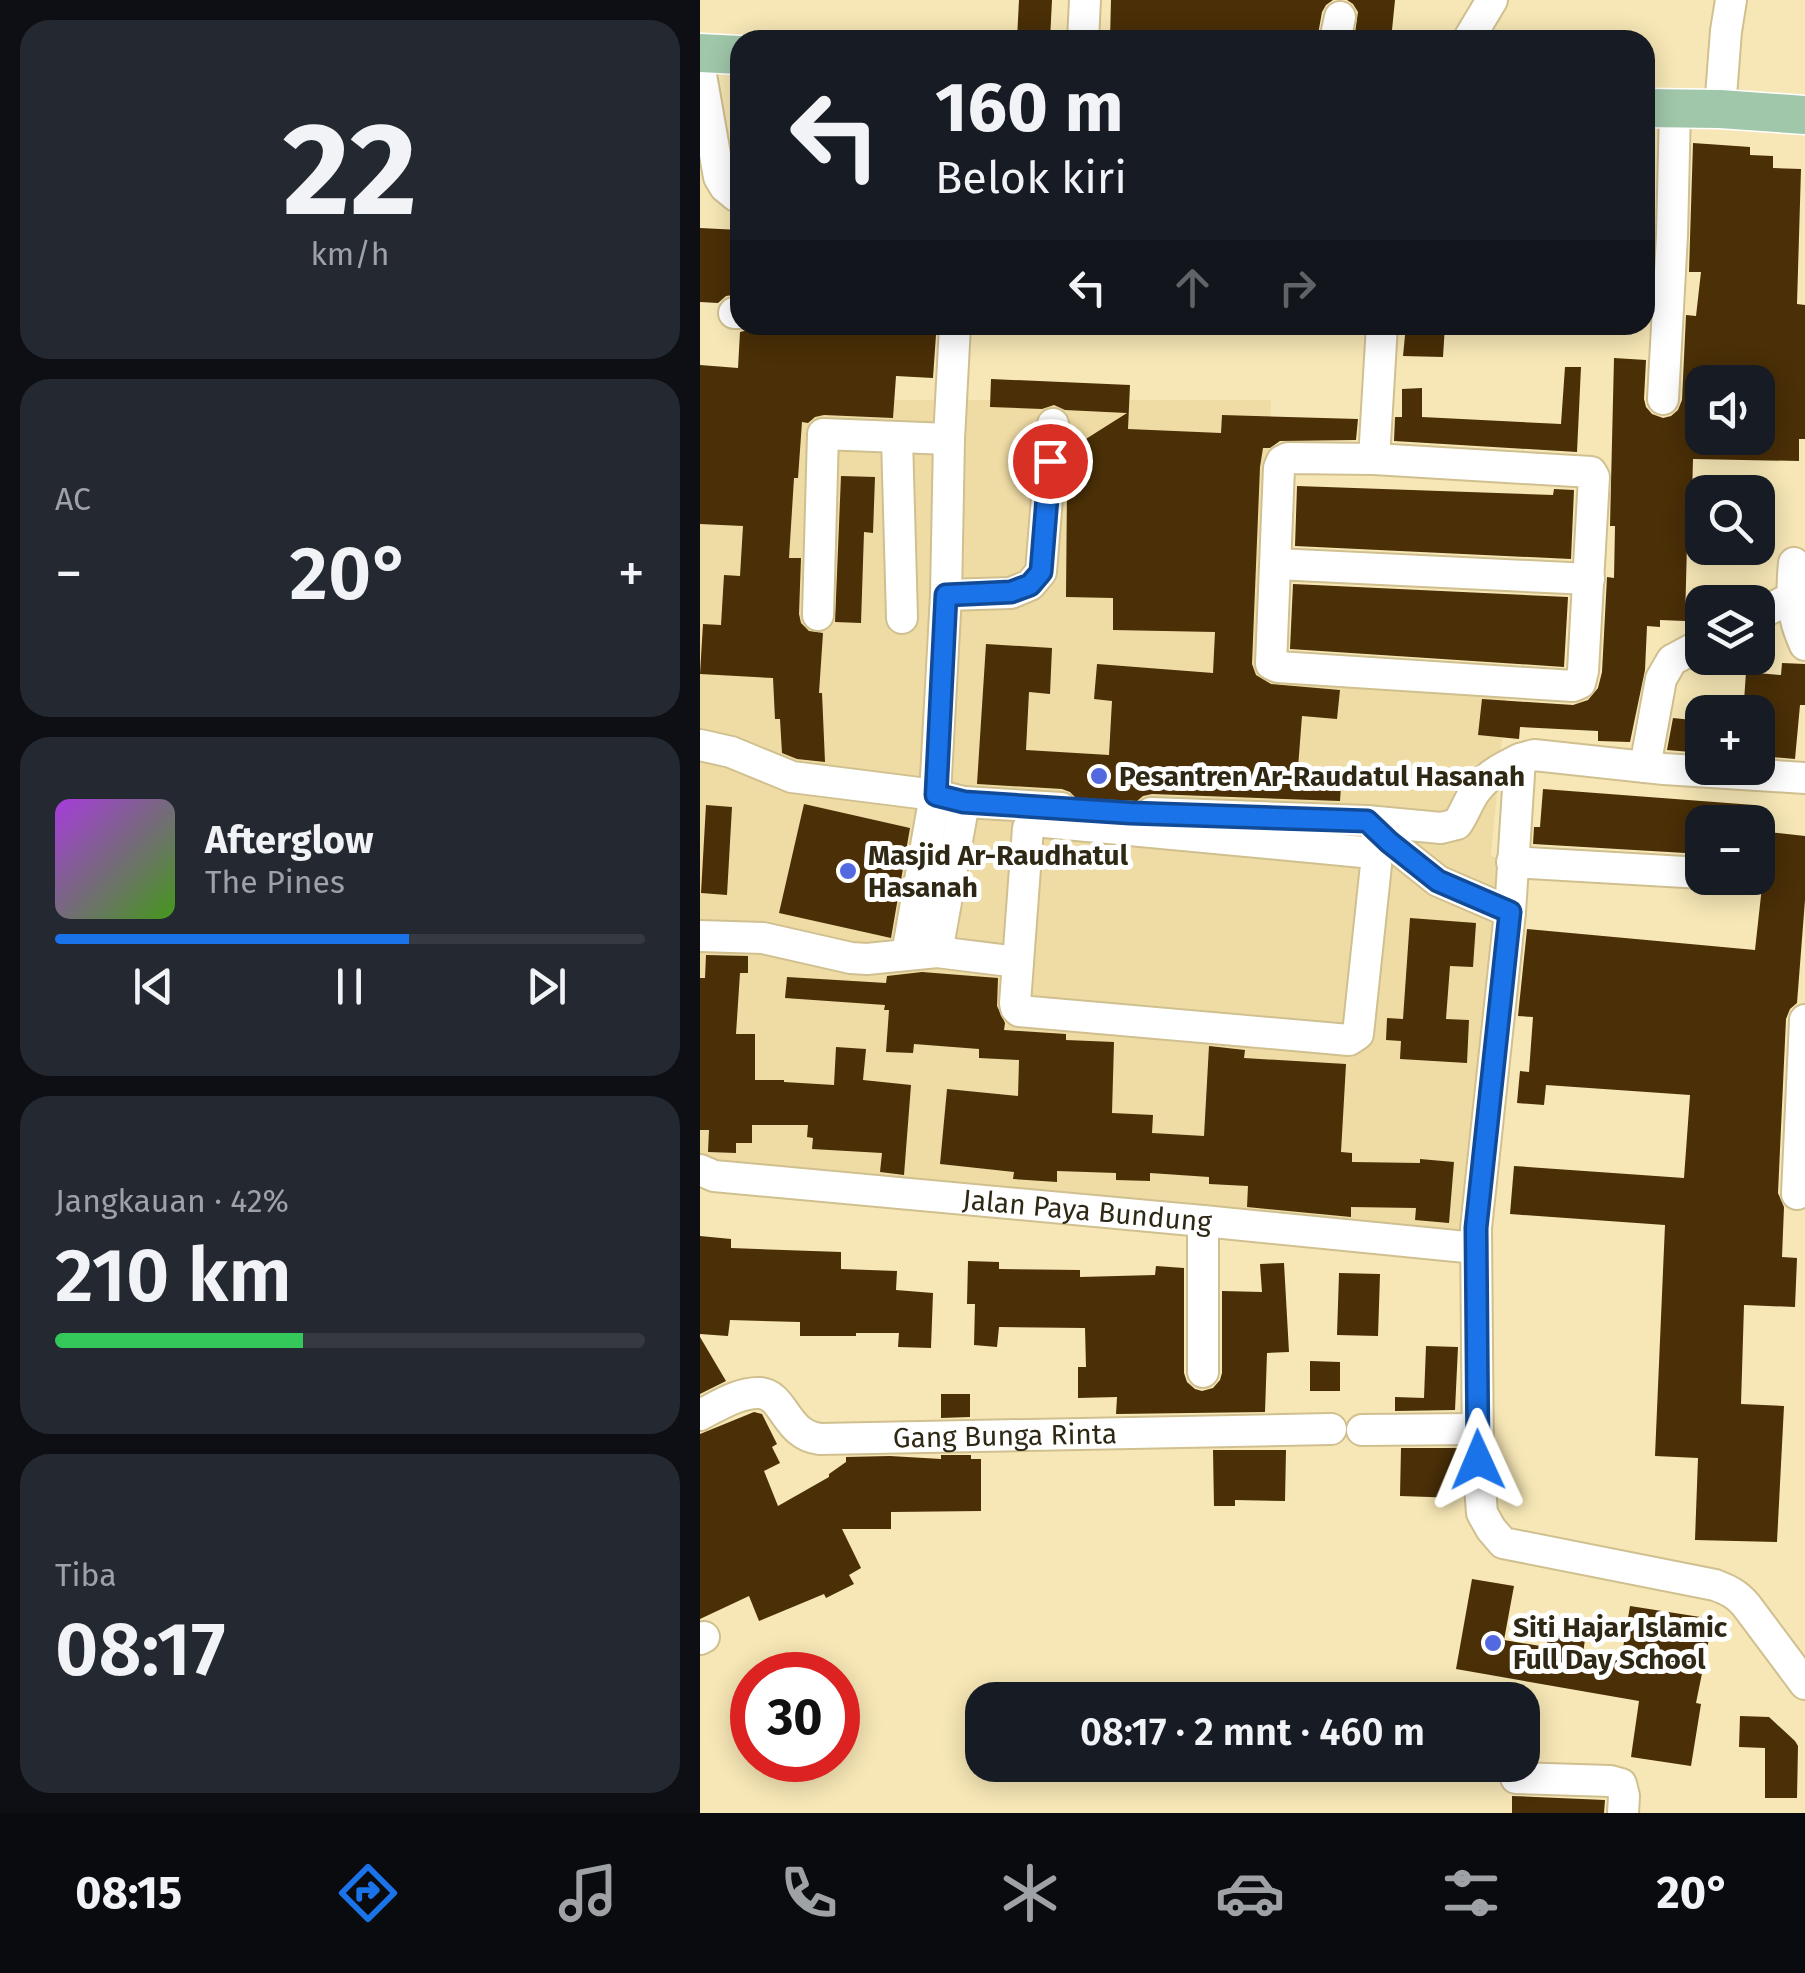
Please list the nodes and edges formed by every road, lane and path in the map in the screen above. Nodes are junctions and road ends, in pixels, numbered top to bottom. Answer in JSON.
{"nodes":[{"id":1,"x":1084,"y":0,"type":"edge"},
{"id":2,"x":1492,"y":0,"type":"edge"},
{"id":3,"x":1731,"y":0,"type":"edge"},
{"id":4,"x":1083,"y":30,"type":"edge"},
{"id":5,"x":1474,"y":30,"type":"edge"},
{"id":6,"x":700,"y":53,"type":"edge"},
{"id":7,"x":730,"y":55,"type":"edge"},
{"id":8,"x":700,"y":69,"type":"edge"},
{"id":9,"x":1660,"y":109,"type":"edge"},
{"id":10,"x":1720,"y":109,"type":"junction"},
{"id":11,"x":1805,"y":114,"type":"edge"},
{"id":12,"x":730,"y":191,"type":"edge"},
{"id":13,"x":954,"y":335,"type":"edge"},
{"id":14,"x":1381,"y":335,"type":"edge"},
{"id":15,"x":1663,"y":399,"type":"dead end"},
{"id":16,"x":1053,"y":424,"type":"dead end"},
{"id":17,"x":897,"y":438,"type":"junction"},
{"id":18,"x":949,"y":438,"type":"junction"},
{"id":19,"x":1374,"y":459,"type":"junction"},
{"id":20,"x":1794,"y":563,"type":"dead end"},
{"id":21,"x":1276,"y":564,"type":"junction"},
{"id":22,"x":1589,"y":579,"type":"junction"},
{"id":23,"x":946,"y":595,"type":"junction"},
{"id":24,"x":1791,"y":598,"type":"junction"},
{"id":25,"x":1775,"y":606,"type":"edge"},
{"id":26,"x":818,"y":614,"type":"dead end"},
{"id":27,"x":902,"y":618,"type":"dead end"},
{"id":28,"x":1805,"y":645,"type":"edge"},
{"id":29,"x":1685,"y":653,"type":"edge"},
{"id":30,"x":700,"y":745,"type":"edge"},
{"id":31,"x":1520,"y":759,"type":"junction"},
{"id":32,"x":1646,"y":767,"type":"junction"},
{"id":33,"x":1805,"y":778,"type":"edge"},
{"id":34,"x":950,"y":798,"type":"junction"},
{"id":35,"x":1367,"y":821,"type":"junction"},
{"id":36,"x":1512,"y":862,"type":"junction"},
{"id":37,"x":1685,"y":872,"type":"edge"},
{"id":38,"x":1510,"y":912,"type":"junction"},
{"id":39,"x":700,"y":936,"type":"edge"},
{"id":40,"x":922,"y":953,"type":"junction"},
{"id":41,"x":1018,"y":962,"type":"junction"},
{"id":42,"x":1805,"y":1020,"type":"edge"},
{"id":43,"x":700,"y":1170,"type":"edge"},
{"id":44,"x":1797,"y":1194,"type":"dead end"},
{"id":45,"x":1203,"y":1221,"type":"junction"},
{"id":46,"x":1476,"y":1248,"type":"junction"},
{"id":47,"x":1204,"y":1372,"type":"dead end"},
{"id":48,"x":700,"y":1414,"type":"edge"},
{"id":49,"x":1331,"y":1429,"type":"dead end"},
{"id":50,"x":1477,"y":1429,"type":"junction"},
{"id":51,"x":1362,"y":1430,"type":"dead end"},
{"id":52,"x":1805,"y":1684,"type":"edge"},
{"id":53,"x":1540,"y":1779,"type":"edge"},
{"id":54,"x":1623,"y":1813,"type":"edge"}],
"edges":[{"from":1,"to":4,"type":"street"},
{"from":2,"to":5,"type":"street"},
{"from":3,"to":10,"type":"street"},
{"from":6,"to":7,"type":"main road"},
{"from":8,"to":12,"type":"street"},
{"from":9,"to":10,"type":"main road"},
{"from":9,"to":15,"type":"street"},
{"from":10,"to":11,"type":"main road"},
{"from":13,"to":18,"type":"street"},
{"from":14,"to":19,"type":"street"},
{"from":16,"to":23,"type":"street"},
{"from":17,"to":18,"type":"street"},
{"from":17,"to":26,"type":"street"},
{"from":17,"to":27,"type":"street"},
{"from":18,"to":23,"type":"street"},
{"from":19,"to":21,"type":"street"},
{"from":19,"to":22,"type":"street"},
{"from":20,"to":24,"type":"street"},
{"from":21,"to":22,"type":"street"},
{"from":21,"to":22,"type":"street"},
{"from":23,"to":34,"type":"street"},
{"from":24,"to":25,"type":"street"},
{"from":24,"to":28,"type":"street"},
{"from":29,"to":32,"type":"street"},
{"from":30,"to":34,"type":"street"},
{"from":31,"to":32,"type":"street"},
{"from":31,"to":35,"type":"street"},
{"from":31,"to":36,"type":"street"},
{"from":32,"to":33,"type":"street"},
{"from":34,"to":35,"type":"street"},
{"from":34,"to":40,"type":"street"},
{"from":35,"to":38,"type":"street"},
{"from":36,"to":37,"type":"street"},
{"from":36,"to":38,"type":"street"},
{"from":38,"to":46,"type":"street"},
{"from":39,"to":40,"type":"street"},
{"from":40,"to":41,"type":"street"},
{"from":41,"to":41,"type":"street"},
{"from":42,"to":44,"type":"street"},
{"from":43,"to":45,"type":"street","name":"Jalan Paya Bundung"},
{"from":45,"to":46,"type":"street","name":"Jalan Paya Bundung"},
{"from":45,"to":47,"type":"street"},
{"from":46,"to":50,"type":"street"},
{"from":48,"to":49,"type":"street","name":"Gang Bunga Rinta"},
{"from":50,"to":51,"type":"street"},
{"from":50,"to":52,"type":"street"},
{"from":53,"to":54,"type":"street"}]}
